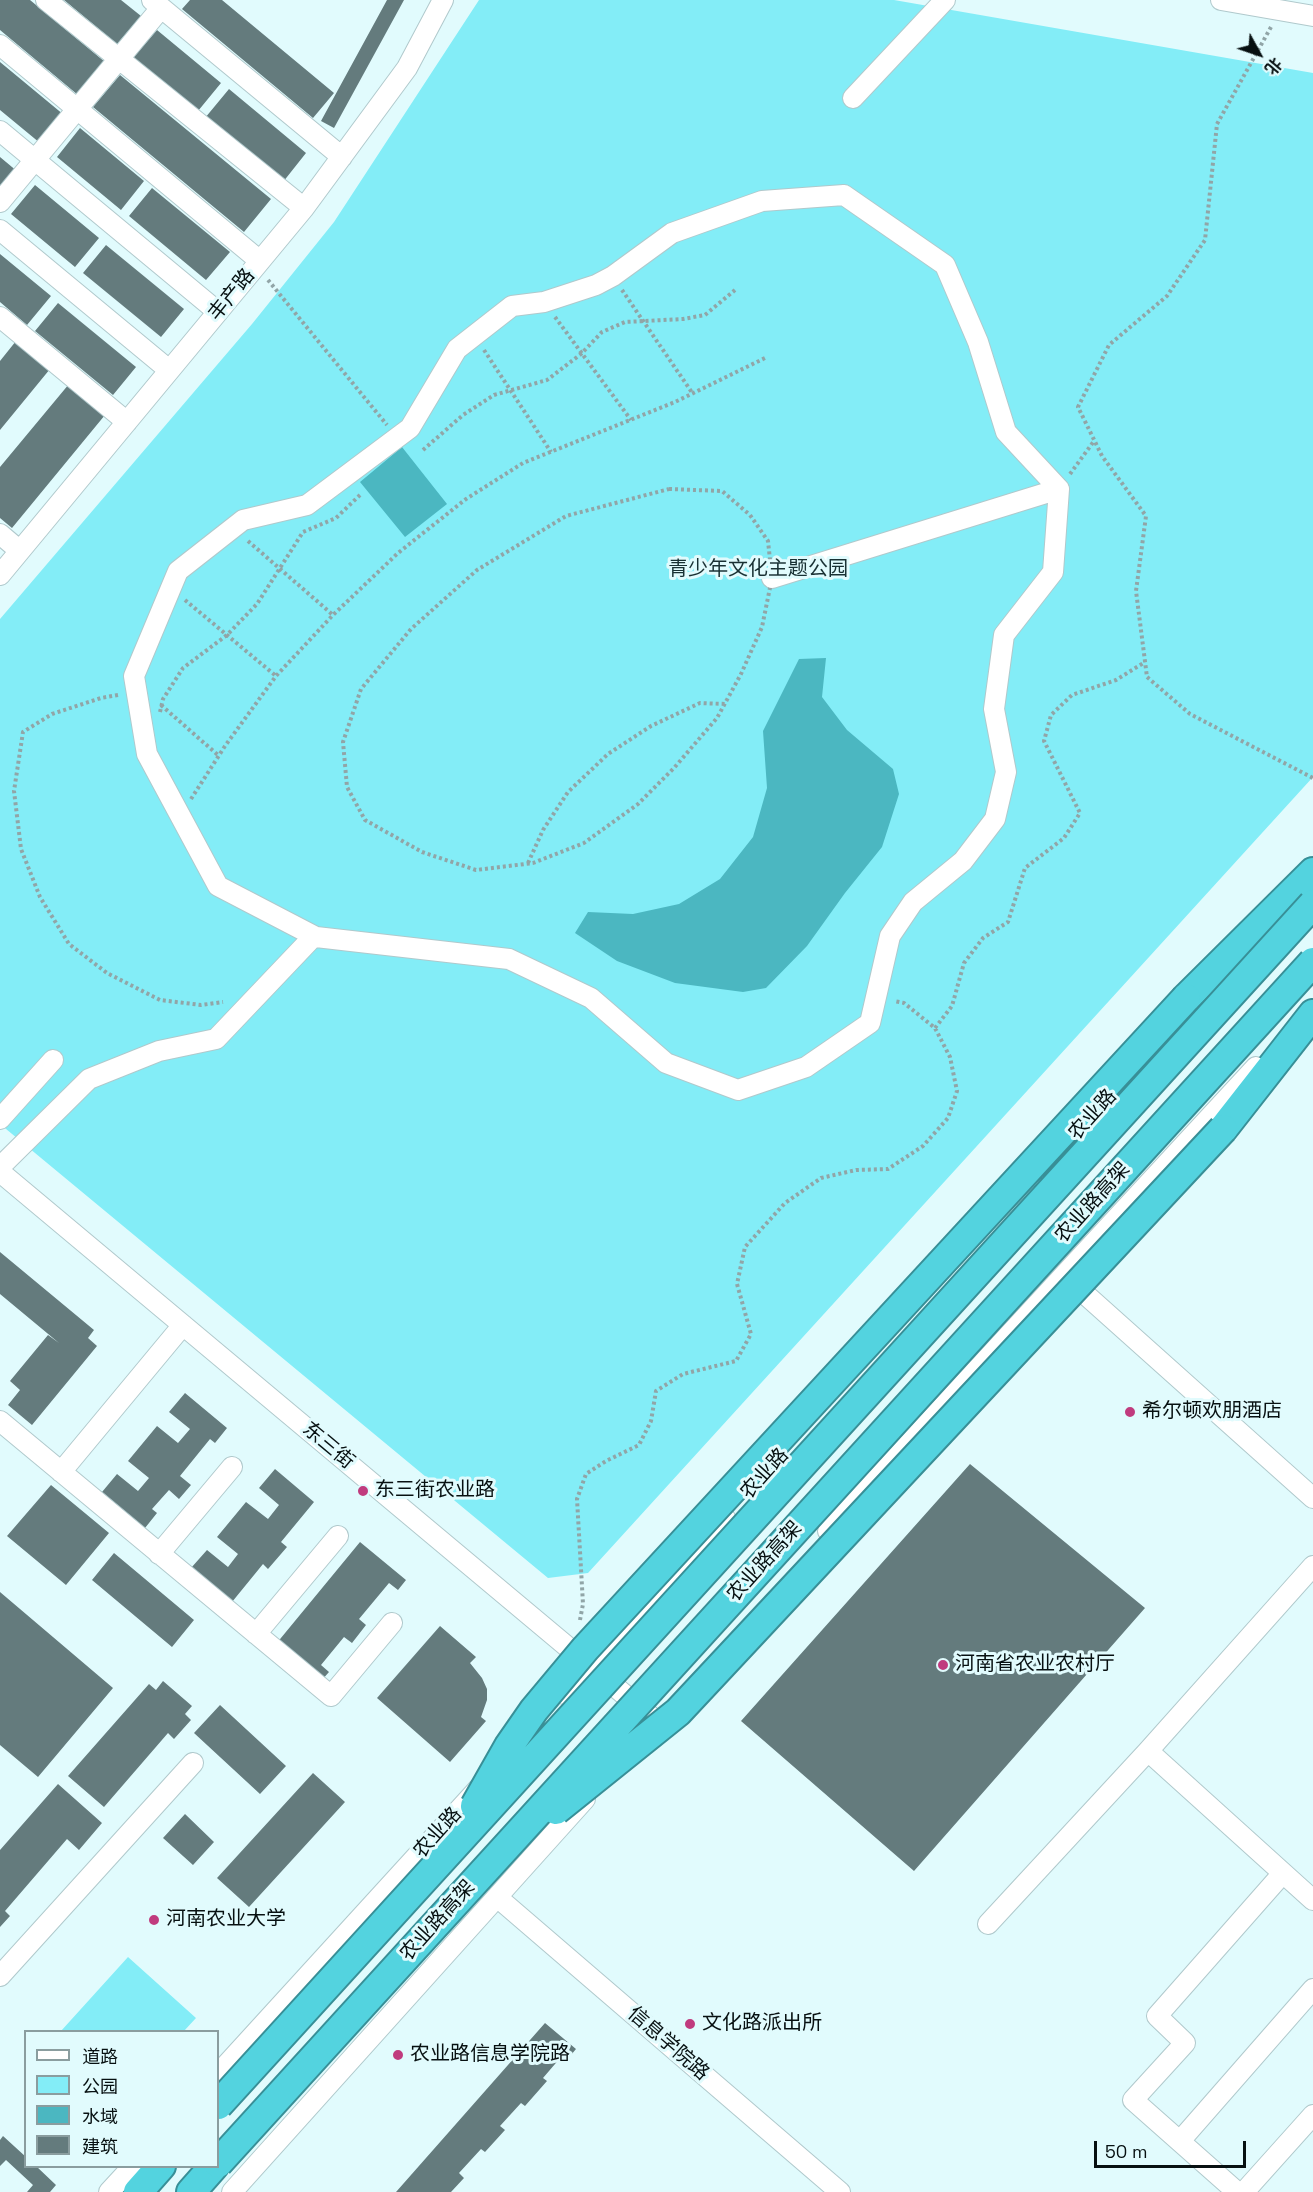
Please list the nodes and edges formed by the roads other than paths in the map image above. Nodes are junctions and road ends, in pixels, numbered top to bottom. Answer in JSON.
{"nodes":[{"id":1,"x":46,"y":0,"type":"edge"},
{"id":2,"x":443,"y":0,"type":"edge"},
{"id":3,"x":945,"y":0,"type":"edge"},
{"id":4,"x":1221,"y":0,"type":"edge"},
{"id":5,"x":157,"y":4,"type":"edge"},
{"id":6,"x":1313,"y":16,"type":"edge"},
{"id":7,"x":0,"y":45,"type":"edge"},
{"id":8,"x":119,"y":59,"type":"junction"},
{"id":9,"x":853,"y":98,"type":"dead end"},
{"id":10,"x":77,"y":109,"type":"junction"},
{"id":11,"x":0,"y":131,"type":"edge"},
{"id":12,"x":342,"y":157,"type":"junction"},
{"id":13,"x":35,"y":160,"type":"junction"},
{"id":14,"x":0,"y":202,"type":"edge"},
{"id":15,"x":304,"y":208,"type":"junction"},
{"id":16,"x":0,"y":230,"type":"edge"},
{"id":17,"x":258,"y":263,"type":"junction"},
{"id":18,"x":218,"y":312,"type":"junction"},
{"id":19,"x":0,"y":317,"type":"edge"},
{"id":20,"x":170,"y":370,"type":"junction"},
{"id":21,"x":127,"y":422,"type":"junction"},
{"id":22,"x":1059,"y":489,"type":"junction"},
{"id":23,"x":0,"y":534,"type":"edge"},
{"id":24,"x":20,"y":551,"type":"junction"},
{"id":25,"x":0,"y":575,"type":"edge"},
{"id":26,"x":772,"y":578,"type":"road end"},
{"id":27,"x":1313,"y":873,"type":"edge"},
{"id":28,"x":1313,"y":904,"type":"edge"},
{"id":29,"x":313,"y":937,"type":"dead end"},
{"id":30,"x":1313,"y":962,"type":"edge"},
{"id":31,"x":1313,"y":1005,"type":"edge"},
{"id":32,"x":1313,"y":1014,"type":"edge"},
{"id":33,"x":53,"y":1060,"type":"dead end"},
{"id":34,"x":0,"y":1119,"type":"edge"},
{"id":35,"x":0,"y":1167,"type":"edge"},
{"id":36,"x":0,"y":1172,"type":"edge"},
{"id":37,"x":1064,"y":1276,"type":"junction"},
{"id":38,"x":183,"y":1325,"type":"junction"},
{"id":39,"x":0,"y":1421,"type":"edge"},
{"id":40,"x":232,"y":1467,"type":"dead end"},
{"id":41,"x":61,"y":1472,"type":"junction"},
{"id":42,"x":1313,"y":1498,"type":"edge"},
{"id":43,"x":338,"y":1536,"type":"dead end"},
{"id":44,"x":159,"y":1554,"type":"junction"},
{"id":45,"x":1313,"y":1566,"type":"edge"},
{"id":46,"x":392,"y":1623,"type":"dead end"},
{"id":47,"x":256,"y":1634,"type":"junction"},
{"id":48,"x":591,"y":1665,"type":"junction"},
{"id":49,"x":657,"y":1721,"type":"junction"},
{"id":50,"x":1148,"y":1751,"type":"junction"},
{"id":51,"x":193,"y":1763,"type":"dead end"},
{"id":52,"x":451,"y":1849,"type":"junction"},
{"id":53,"x":499,"y":1853,"type":"junction"},
{"id":54,"x":1283,"y":1873,"type":"junction"},
{"id":55,"x":497,"y":1897,"type":"junction"},
{"id":56,"x":1313,"y":1900,"type":"edge"},
{"id":57,"x":988,"y":1924,"type":"dead end"},
{"id":58,"x":0,"y":1976,"type":"edge"},
{"id":59,"x":1313,"y":1989,"type":"edge"},
{"id":60,"x":219,"y":2073,"type":"edge"},
{"id":61,"x":219,"y":2104,"type":"edge"},
{"id":62,"x":1313,"y":2115,"type":"edge"},
{"id":63,"x":1180,"y":2141,"type":"junction"},
{"id":64,"x":219,"y":2162,"type":"edge"},
{"id":65,"x":131,"y":2168,"type":"edge"},
{"id":66,"x":159,"y":2168,"type":"edge"},
{"id":67,"x":212,"y":2168,"type":"edge"},
{"id":68,"x":109,"y":2192,"type":"edge"},
{"id":69,"x":138,"y":2192,"type":"edge"},
{"id":70,"x":191,"y":2192,"type":"edge"},
{"id":71,"x":232,"y":2192,"type":"edge"},
{"id":72,"x":840,"y":2192,"type":"edge"},
{"id":73,"x":1237,"y":2192,"type":"edge"},
{"id":74,"x":1244,"y":2192,"type":"edge"}],
"edges":[{"from":1,"to":8,"type":"street"},
{"from":2,"to":12,"type":"street","name":"丰产路"},
{"from":3,"to":9,"type":"street"},
{"from":4,"to":6,"type":"street"},
{"from":5,"to":8,"type":"street"},
{"from":5,"to":12,"type":"street"},
{"from":7,"to":10,"type":"street"},
{"from":8,"to":10,"type":"street"},
{"from":8,"to":15,"type":"street"},
{"from":10,"to":13,"type":"street"},
{"from":10,"to":17,"type":"street"},
{"from":11,"to":13,"type":"street"},
{"from":12,"to":15,"type":"street","name":"丰产路"},
{"from":13,"to":14,"type":"street"},
{"from":13,"to":18,"type":"street"},
{"from":15,"to":17,"type":"street","name":"丰产路"},
{"from":16,"to":20,"type":"street"},
{"from":17,"to":18,"type":"street","name":"丰产路"},
{"from":18,"to":20,"type":"street","name":"丰产路"},
{"from":19,"to":21,"type":"street"},
{"from":20,"to":21,"type":"street","name":"丰产路"},
{"from":21,"to":24,"type":"street","name":"丰产路"},
{"from":22,"to":22,"type":"street"},
{"from":22,"to":26,"type":"street"},
{"from":23,"to":24,"type":"street"},
{"from":24,"to":25,"type":"street","name":"丰产路"},
{"from":27,"to":48,"type":"street","name":"农业路"},
{"from":27,"to":52,"type":"highway","bridge":true},
{"from":28,"to":52,"type":"highway","name":"农业路高架","bridge":true},
{"from":29,"to":35,"type":"street"},
{"from":30,"to":53,"type":"highway","name":"农业路高架","bridge":true},
{"from":31,"to":37,"type":"street"},
{"from":32,"to":53,"type":"highway","bridge":true},
{"from":33,"to":34,"type":"street"},
{"from":36,"to":38,"type":"street","name":"东三街"},
{"from":37,"to":42,"type":"street"},
{"from":37,"to":49,"type":"street"},
{"from":38,"to":41,"type":"street"},
{"from":38,"to":48,"type":"street","name":"东三街"},
{"from":39,"to":41,"type":"street"},
{"from":40,"to":44,"type":"street"},
{"from":41,"to":44,"type":"street"},
{"from":43,"to":47,"type":"street"},
{"from":44,"to":47,"type":"street"},
{"from":45,"to":50,"type":"street"},
{"from":46,"to":47,"type":"street"},
{"from":48,"to":49,"type":"street","name":"东三街"},
{"from":48,"to":60,"type":"street","name":"农业路"},
{"from":49,"to":55,"type":"street"},
{"from":50,"to":54,"type":"street"},
{"from":50,"to":57,"type":"street"},
{"from":51,"to":58,"type":"street"},
{"from":52,"to":61,"type":"highway","name":"农业路高架","bridge":true},
{"from":53,"to":64,"type":"highway","name":"农业路高架","bridge":true},
{"from":54,"to":56,"type":"street"},
{"from":54,"to":63,"type":"street"},
{"from":55,"to":71,"type":"street"},
{"from":55,"to":72,"type":"street","name":"信息学院路"},
{"from":59,"to":63,"type":"street"},
{"from":62,"to":74,"type":"street"},
{"from":63,"to":73,"type":"street"},
{"from":65,"to":68,"type":"street"},
{"from":66,"to":69,"type":"highway"},
{"from":67,"to":70,"type":"highway"}]}
